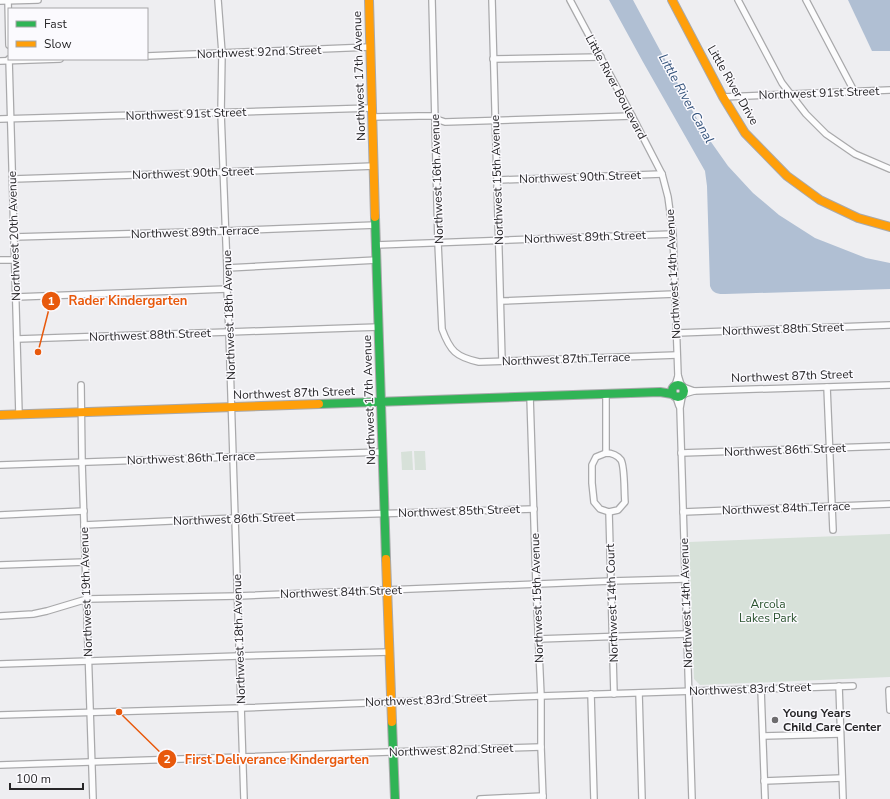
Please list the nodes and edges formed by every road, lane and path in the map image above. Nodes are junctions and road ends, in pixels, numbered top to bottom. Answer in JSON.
{"nodes":[{"id":1,"x":8,"y":0,"type":"edge"},
{"id":2,"x":38,"y":0,"type":"edge"},
{"id":3,"x":218,"y":0,"type":"edge"},
{"id":4,"x":369,"y":0,"type":"edge"},
{"id":5,"x":432,"y":0,"type":"edge"},
{"id":6,"x":492,"y":0,"type":"edge"},
{"id":7,"x":570,"y":0,"type":"edge"},
{"id":8,"x":672,"y":0,"type":"edge"},
{"id":9,"x":738,"y":0,"type":"edge"},
{"id":10,"x":806,"y":0,"type":"edge"},
{"id":11,"x":0,"y":1,"type":"edge"},
{"id":12,"x":370,"y":47,"type":"junction"},
{"id":13,"x":222,"y":53,"type":"junction"},
{"id":14,"x":148,"y":56,"type":"edge"},
{"id":15,"x":601,"y":57,"type":"junction"},
{"id":16,"x":494,"y":59,"type":"junction"},
{"id":17,"x":9,"y":60,"type":"edge"},
{"id":18,"x":0,"y":61,"type":"edge"},
{"id":19,"x":890,"y":90,"type":"edge"},
{"id":20,"x":854,"y":91,"type":"junction"},
{"id":21,"x":790,"y":94,"type":"junction"},
{"id":22,"x":723,"y":97,"type":"junction"},
{"id":23,"x":372,"y":108,"type":"junction"},
{"id":24,"x":221,"y":113,"type":"junction"},
{"id":25,"x":435,"y":116,"type":"junction"},
{"id":26,"x":632,"y":116,"type":"junction"},
{"id":27,"x":372,"y":117,"type":"junction"},
{"id":28,"x":0,"y":119,"type":"edge"},
{"id":29,"x":11,"y":119,"type":"junction"},
{"id":30,"x":496,"y":120,"type":"junction"},
{"id":31,"x":374,"y":166,"type":"junction"},
{"id":32,"x":890,"y":169,"type":"edge"},
{"id":33,"x":224,"y":172,"type":"junction"},
{"id":34,"x":662,"y":174,"type":"junction"},
{"id":35,"x":12,"y":179,"type":"junction"},
{"id":36,"x":498,"y":180,"type":"junction"},
{"id":37,"x":376,"y":225,"type":"junction"},
{"id":38,"x":890,"y":227,"type":"edge"},
{"id":39,"x":225,"y":232,"type":"junction"},
{"id":40,"x":673,"y":234,"type":"junction"},
{"id":41,"x":14,"y":237,"type":"junction"},
{"id":42,"x":499,"y":240,"type":"junction"},
{"id":43,"x":438,"y":243,"type":"junction"},
{"id":44,"x":376,"y":245,"type":"junction"},
{"id":45,"x":0,"y":260,"type":"edge"},
{"id":46,"x":15,"y":260,"type":"junction"},
{"id":47,"x":377,"y":260,"type":"junction"},
{"id":48,"x":227,"y":268,"type":"junction"},
{"id":49,"x":227,"y":290,"type":"junction"},
{"id":50,"x":675,"y":294,"type":"junction"},
{"id":51,"x":16,"y":297,"type":"junction"},
{"id":52,"x":501,"y":301,"type":"junction"},
{"id":53,"x":890,"y":325,"type":"edge"},
{"id":54,"x":379,"y":327,"type":"junction"},
{"id":55,"x":229,"y":332,"type":"junction"},
{"id":56,"x":677,"y":333,"type":"junction"},
{"id":57,"x":17,"y":339,"type":"junction"},
{"id":58,"x":456,"y":353,"type":"joint"},
{"id":59,"x":677,"y":355,"type":"junction"},
{"id":60,"x":502,"y":361,"type":"junction"},
{"id":61,"x":890,"y":384,"type":"edge"},
{"id":62,"x":81,"y":385,"type":"dead end"},
{"id":63,"x":827,"y":387,"type":"junction"},
{"id":64,"x":678,"y":391,"type":"junction"},
{"id":65,"x":606,"y":394,"type":"junction"},
{"id":66,"x":530,"y":396,"type":"junction"},
{"id":67,"x":381,"y":402,"type":"junction"},
{"id":68,"x":232,"y":407,"type":"junction"},
{"id":69,"x":80,"y":412,"type":"junction"},
{"id":70,"x":0,"y":414,"type":"edge"},
{"id":71,"x":19,"y":414,"type":"junction"},
{"id":72,"x":890,"y":446,"type":"edge"},
{"id":73,"x":830,"y":448,"type":"junction"},
{"id":74,"x":382,"y":452,"type":"junction"},
{"id":75,"x":606,"y":453,"type":"junction"},
{"id":76,"x":681,"y":453,"type":"junction"},
{"id":77,"x":233,"y":456,"type":"junction"},
{"id":78,"x":82,"y":462,"type":"junction"},
{"id":79,"x":0,"y":465,"type":"edge"},
{"id":80,"x":890,"y":504,"type":"edge"},
{"id":81,"x":832,"y":507,"type":"junction"},
{"id":82,"x":534,"y":509,"type":"junction"},
{"id":83,"x":84,"y":511,"type":"junction"},
{"id":84,"x":609,"y":512,"type":"junction"},
{"id":85,"x":683,"y":512,"type":"junction"},
{"id":86,"x":385,"y":514,"type":"junction"},
{"id":87,"x":0,"y":515,"type":"edge"},
{"id":88,"x":235,"y":518,"type":"junction"},
{"id":89,"x":84,"y":525,"type":"junction"},
{"id":90,"x":833,"y":530,"type":"dead end"},
{"id":91,"x":85,"y":562,"type":"junction"},
{"id":92,"x":0,"y":565,"type":"edge"},
{"id":93,"x":685,"y":579,"type":"junction"},
{"id":94,"x":611,"y":581,"type":"junction"},
{"id":95,"x":536,"y":584,"type":"junction"},
{"id":96,"x":388,"y":590,"type":"junction"},
{"id":97,"x":238,"y":596,"type":"junction"},
{"id":98,"x":87,"y":599,"type":"junction"},
{"id":99,"x":0,"y":616,"type":"edge"},
{"id":100,"x":686,"y":634,"type":"junction"},
{"id":101,"x":613,"y":637,"type":"junction"},
{"id":102,"x":538,"y":639,"type":"junction"},
{"id":103,"x":390,"y":652,"type":"junction"},
{"id":104,"x":239,"y":656,"type":"junction"},
{"id":105,"x":88,"y":661,"type":"junction"},
{"id":106,"x":0,"y":664,"type":"edge"},
{"id":107,"x":839,"y":686,"type":"junction"},
{"id":108,"x":853,"y":686,"type":"dead end"},
{"id":109,"x":761,"y":689,"type":"junction"},
{"id":110,"x":890,"y":690,"type":"edge"},
{"id":111,"x":688,"y":692,"type":"junction"},
{"id":112,"x":639,"y":693,"type":"junction"},
{"id":113,"x":591,"y":694,"type":"junction"},
{"id":114,"x":614,"y":694,"type":"junction"},
{"id":115,"x":541,"y":696,"type":"junction"},
{"id":116,"x":391,"y":701,"type":"junction"},
{"id":117,"x":241,"y":708,"type":"junction"},
{"id":118,"x":890,"y":710,"type":"edge"},
{"id":119,"x":90,"y":713,"type":"junction"},
{"id":120,"x":0,"y":715,"type":"edge"},
{"id":121,"x":840,"y":734,"type":"junction"},
{"id":122,"x":763,"y":736,"type":"junction"},
{"id":123,"x":541,"y":747,"type":"junction"},
{"id":124,"x":393,"y":752,"type":"junction"},
{"id":125,"x":242,"y":758,"type":"junction"},
{"id":126,"x":92,"y":762,"type":"junction"},
{"id":127,"x":0,"y":765,"type":"edge"},
{"id":128,"x":842,"y":778,"type":"junction"},
{"id":129,"x":764,"y":781,"type":"junction"},
{"id":130,"x":543,"y":798,"type":"edge"},
{"id":131,"x":93,"y":799,"type":"edge"},
{"id":132,"x":244,"y":799,"type":"edge"},
{"id":133,"x":394,"y":799,"type":"edge"},
{"id":134,"x":480,"y":799,"type":"edge"},
{"id":135,"x":594,"y":799,"type":"edge"},
{"id":136,"x":642,"y":799,"type":"edge"},
{"id":137,"x":692,"y":799,"type":"edge"},
{"id":138,"x":765,"y":799,"type":"edge"},
{"id":139,"x":843,"y":799,"type":"edge"}],
"edges":[{"from":1,"to":2,"type":"street"},
{"from":1,"to":11,"type":"street"},
{"from":3,"to":13,"type":"street","name":"Northwest 18th Avenue"},
{"from":4,"to":12,"type":"street","name":"Northwest 17th Avenue"},
{"from":5,"to":25,"type":"street","name":"Northwest 16th Avenue"},
{"from":6,"to":16,"type":"street","name":"Northwest 15th Avenue"},
{"from":7,"to":15,"type":"street","name":"Little River Boulevard"},
{"from":8,"to":22,"type":"street","name":"Little River Drive"},
{"from":9,"to":21,"type":"street"},
{"from":10,"to":20,"type":"street"},
{"from":12,"to":13,"type":"street","name":"Northwest 92nd Street"},
{"from":12,"to":23,"type":"street","name":"Northwest 17th Avenue"},
{"from":13,"to":14,"type":"street","name":"Northwest 92nd Street"},
{"from":13,"to":24,"type":"street","name":"Northwest 18th Avenue"},
{"from":15,"to":16,"type":"street"},
{"from":15,"to":26,"type":"street","name":"Little River Boulevard"},
{"from":16,"to":30,"type":"street","name":"Northwest 15th Avenue"},
{"from":17,"to":18,"type":"street"},
{"from":17,"to":29,"type":"street","name":"Northwest 20th Avenue"},
{"from":19,"to":20,"type":"street","name":"Northwest 91st Street"},
{"from":20,"to":21,"type":"street","name":"Northwest 91st Street"},
{"from":21,"to":22,"type":"street","name":"Northwest 91st Street"},
{"from":21,"to":32,"type":"street"},
{"from":22,"to":38,"type":"street","name":"Little River Drive"},
{"from":23,"to":24,"type":"street","name":"Northwest 91st Street"},
{"from":23,"to":27,"type":"street","name":"Northwest 17th Avenue"},
{"from":24,"to":29,"type":"street","name":"Northwest 91st Street"},
{"from":24,"to":33,"type":"street","name":"Northwest 18th Avenue"},
{"from":25,"to":27,"type":"street"},
{"from":25,"to":30,"type":"street"},
{"from":25,"to":43,"type":"street","name":"Northwest 16th Avenue"},
{"from":26,"to":30,"type":"street"},
{"from":26,"to":34,"type":"street","name":"Little River Boulevard"},
{"from":27,"to":31,"type":"street","name":"Northwest 17th Avenue"},
{"from":28,"to":29,"type":"street","name":"Northwest 91st Street"},
{"from":29,"to":35,"type":"street","name":"Northwest 20th Avenue"},
{"from":30,"to":36,"type":"street","name":"Northwest 15th Avenue"},
{"from":31,"to":33,"type":"street","name":"Northwest 90th Street"},
{"from":31,"to":37,"type":"street","name":"Northwest 17th Avenue"},
{"from":33,"to":35,"type":"street","name":"Northwest 90th Street"},
{"from":33,"to":39,"type":"street","name":"Northwest 18th Avenue"},
{"from":34,"to":36,"type":"street","name":"Northwest 90th Street"},
{"from":34,"to":40,"type":"street","name":"Northwest 14th Avenue"},
{"from":35,"to":41,"type":"street","name":"Northwest 20th Avenue"},
{"from":36,"to":42,"type":"street","name":"Northwest 15th Avenue"},
{"from":37,"to":39,"type":"street","name":"Northwest 89th Terrace"},
{"from":37,"to":44,"type":"street","name":"Northwest 17th Avenue"},
{"from":39,"to":41,"type":"street","name":"Northwest 89th Terrace"},
{"from":39,"to":48,"type":"street","name":"Northwest 18th Avenue"},
{"from":40,"to":42,"type":"street","name":"Northwest 89th Street"},
{"from":40,"to":50,"type":"street","name":"Northwest 14th Avenue"},
{"from":41,"to":46,"type":"street","name":"Northwest 20th Avenue"},
{"from":42,"to":43,"type":"street","name":"Northwest 89th Street"},
{"from":42,"to":52,"type":"street","name":"Northwest 15th Avenue"},
{"from":43,"to":44,"type":"street","name":"Northwest 89th Street"},
{"from":43,"to":58,"type":"street","name":"Northwest 16th Avenue"},
{"from":44,"to":47,"type":"street","name":"Northwest 17th Avenue"},
{"from":45,"to":46,"type":"street"},
{"from":46,"to":51,"type":"street","name":"Northwest 20th Avenue"},
{"from":47,"to":48,"type":"street"},
{"from":47,"to":54,"type":"street","name":"Northwest 17th Avenue"},
{"from":48,"to":49,"type":"street","name":"Northwest 18th Avenue"},
{"from":49,"to":51,"type":"street"},
{"from":49,"to":55,"type":"street","name":"Northwest 18th Avenue"},
{"from":50,"to":52,"type":"street"},
{"from":50,"to":56,"type":"street","name":"Northwest 14th Avenue"},
{"from":51,"to":57,"type":"street","name":"Northwest 20th Avenue"},
{"from":52,"to":60,"type":"street","name":"Northwest 15th Avenue"},
{"from":53,"to":56,"type":"street","name":"Northwest 88th Street"},
{"from":54,"to":55,"type":"street","name":"Northwest 88th Street"},
{"from":54,"to":67,"type":"street","name":"Northwest 17th Avenue"},
{"from":55,"to":57,"type":"street","name":"Northwest 88th Street"},
{"from":55,"to":68,"type":"street","name":"Northwest 18th Avenue"},
{"from":56,"to":59,"type":"street","name":"Northwest 14th Avenue"},
{"from":57,"to":71,"type":"street","name":"Northwest 20th Avenue"},
{"from":58,"to":60,"type":"street","name":"Northwest 87th Terrace"},
{"from":59,"to":60,"type":"street","name":"Northwest 87th Terrace"},
{"from":59,"to":64,"type":"street","name":"Northwest 14th Avenue"},
{"from":61,"to":63,"type":"street","name":"Northwest 87th Street"},
{"from":62,"to":69,"type":"street","name":"Northwest 19th Avenue"},
{"from":63,"to":64,"type":"street","name":"Northwest 87th Street"},
{"from":63,"to":73,"type":"street"},
{"from":64,"to":65,"type":"street","name":"Northwest 87th Street"},
{"from":64,"to":76,"type":"street","name":"Northwest 14th Avenue"},
{"from":65,"to":66,"type":"street","name":"Northwest 87th Street"},
{"from":65,"to":75,"type":"street"},
{"from":66,"to":67,"type":"street","name":"Northwest 87th Street"},
{"from":66,"to":82,"type":"street","name":"Northwest 15th Avenue"},
{"from":67,"to":68,"type":"street","name":"Northwest 87th Street"},
{"from":67,"to":74,"type":"street","name":"Northwest 17th Avenue"},
{"from":68,"to":69,"type":"street","name":"Northwest 87th Street"},
{"from":68,"to":77,"type":"street","name":"Northwest 18th Avenue"},
{"from":69,"to":71,"type":"street","name":"Northwest 87th Street"},
{"from":69,"to":78,"type":"street","name":"Northwest 19th Avenue"},
{"from":70,"to":71,"type":"street","name":"Northwest 87th Street"},
{"from":72,"to":73,"type":"street","name":"Northwest 86th Street"},
{"from":73,"to":76,"type":"street","name":"Northwest 86th Street"},
{"from":73,"to":81,"type":"street"},
{"from":74,"to":77,"type":"street","name":"Northwest 86th Terrace"},
{"from":74,"to":86,"type":"street","name":"Northwest 17th Avenue"},
{"from":75,"to":84,"type":"street"},
{"from":75,"to":84,"type":"street"},
{"from":76,"to":85,"type":"street","name":"Northwest 14th Avenue"},
{"from":77,"to":78,"type":"street","name":"Northwest 86th Terrace"},
{"from":77,"to":88,"type":"street","name":"Northwest 18th Avenue"},
{"from":78,"to":79,"type":"street","name":"Northwest 86th Terrace"},
{"from":78,"to":83,"type":"street","name":"Northwest 19th Avenue"},
{"from":80,"to":81,"type":"street","name":"Northwest 84th Terrace"},
{"from":81,"to":85,"type":"street","name":"Northwest 84th Terrace"},
{"from":81,"to":90,"type":"street"},
{"from":82,"to":86,"type":"street","name":"Northwest 85th Street"},
{"from":82,"to":95,"type":"street","name":"Northwest 15th Avenue"},
{"from":83,"to":87,"type":"street"},
{"from":83,"to":89,"type":"street","name":"Northwest 19th Avenue"},
{"from":84,"to":94,"type":"street","name":"Northwest 14th Court"},
{"from":85,"to":93,"type":"street","name":"Northwest 14th Avenue"},
{"from":86,"to":88,"type":"street","name":"Northwest 86th Street"},
{"from":86,"to":96,"type":"street","name":"Northwest 17th Avenue"},
{"from":88,"to":89,"type":"street","name":"Northwest 86th Street"},
{"from":88,"to":97,"type":"street","name":"Northwest 18th Avenue"},
{"from":89,"to":91,"type":"street","name":"Northwest 19th Avenue"},
{"from":91,"to":92,"type":"street"},
{"from":91,"to":98,"type":"street","name":"Northwest 19th Avenue"},
{"from":93,"to":94,"type":"street","name":"Northwest 84th Street"},
{"from":93,"to":100,"type":"street","name":"Northwest 14th Avenue"},
{"from":94,"to":95,"type":"street","name":"Northwest 84th Street"},
{"from":94,"to":101,"type":"street","name":"Northwest 14th Court"},
{"from":95,"to":96,"type":"street","name":"Northwest 84th Street"},
{"from":95,"to":102,"type":"street","name":"Northwest 15th Avenue"},
{"from":96,"to":97,"type":"street","name":"Northwest 84th Street"},
{"from":96,"to":103,"type":"street","name":"Northwest 17th Avenue"},
{"from":97,"to":98,"type":"street","name":"Northwest 84th Street"},
{"from":97,"to":104,"type":"street","name":"Northwest 18th Avenue"},
{"from":98,"to":99,"type":"street","name":"Northwest 84th Street"},
{"from":98,"to":105,"type":"street","name":"Northwest 19th Avenue"},
{"from":100,"to":101,"type":"street"},
{"from":100,"to":111,"type":"street","name":"Northwest 14th Avenue"},
{"from":101,"to":102,"type":"street"},
{"from":101,"to":114,"type":"street","name":"Northwest 14th Court"},
{"from":102,"to":115,"type":"street","name":"Northwest 15th Avenue"},
{"from":103,"to":104,"type":"street"},
{"from":103,"to":116,"type":"street","name":"Northwest 17th Avenue"},
{"from":104,"to":105,"type":"street"},
{"from":104,"to":117,"type":"street","name":"Northwest 18th Avenue"},
{"from":105,"to":106,"type":"street"},
{"from":105,"to":119,"type":"street","name":"Northwest 19th Avenue"},
{"from":107,"to":108,"type":"street","name":"Northwest 83rd Street"},
{"from":107,"to":109,"type":"street","name":"Northwest 83rd Street"},
{"from":107,"to":121,"type":"street"},
{"from":109,"to":111,"type":"street","name":"Northwest 83rd Street"},
{"from":109,"to":122,"type":"street"},
{"from":110,"to":118,"type":"street"},
{"from":111,"to":112,"type":"street","name":"Northwest 83rd Street"},
{"from":111,"to":137,"type":"street","name":"Northwest 14th Avenue"},
{"from":112,"to":114,"type":"street","name":"Northwest 83rd Street"},
{"from":112,"to":136,"type":"street"},
{"from":113,"to":114,"type":"street","name":"Northwest 83rd Street"},
{"from":113,"to":115,"type":"street","name":"Northwest 83rd Street"},
{"from":113,"to":135,"type":"street"},
{"from":115,"to":116,"type":"street","name":"Northwest 83rd Street"},
{"from":115,"to":123,"type":"street","name":"Northwest 15th Avenue"},
{"from":116,"to":117,"type":"street","name":"Northwest 83rd Street"},
{"from":116,"to":124,"type":"street","name":"Northwest 17th Avenue"},
{"from":117,"to":119,"type":"street","name":"Northwest 83rd Street"},
{"from":117,"to":125,"type":"street","name":"Northwest 18th Avenue"},
{"from":119,"to":120,"type":"street","name":"Northwest 83rd Street"},
{"from":119,"to":126,"type":"street","name":"Northwest 19th Avenue"},
{"from":121,"to":122,"type":"street"},
{"from":121,"to":128,"type":"street"},
{"from":122,"to":129,"type":"street"},
{"from":123,"to":124,"type":"street","name":"Northwest 82nd Street"},
{"from":123,"to":130,"type":"street","name":"Northwest 15th Avenue"},
{"from":124,"to":125,"type":"street","name":"Northwest 82nd Street"},
{"from":124,"to":133,"type":"street","name":"Northwest 17th Avenue"},
{"from":125,"to":126,"type":"street","name":"Northwest 82nd Street"},
{"from":125,"to":132,"type":"street","name":"Northwest 18th Avenue"},
{"from":126,"to":127,"type":"street","name":"Northwest 82nd Street"},
{"from":126,"to":131,"type":"street","name":"Northwest 19th Avenue"},
{"from":128,"to":129,"type":"street"},
{"from":128,"to":139,"type":"street"},
{"from":129,"to":138,"type":"street"},
{"from":130,"to":134,"type":"street"}]}
